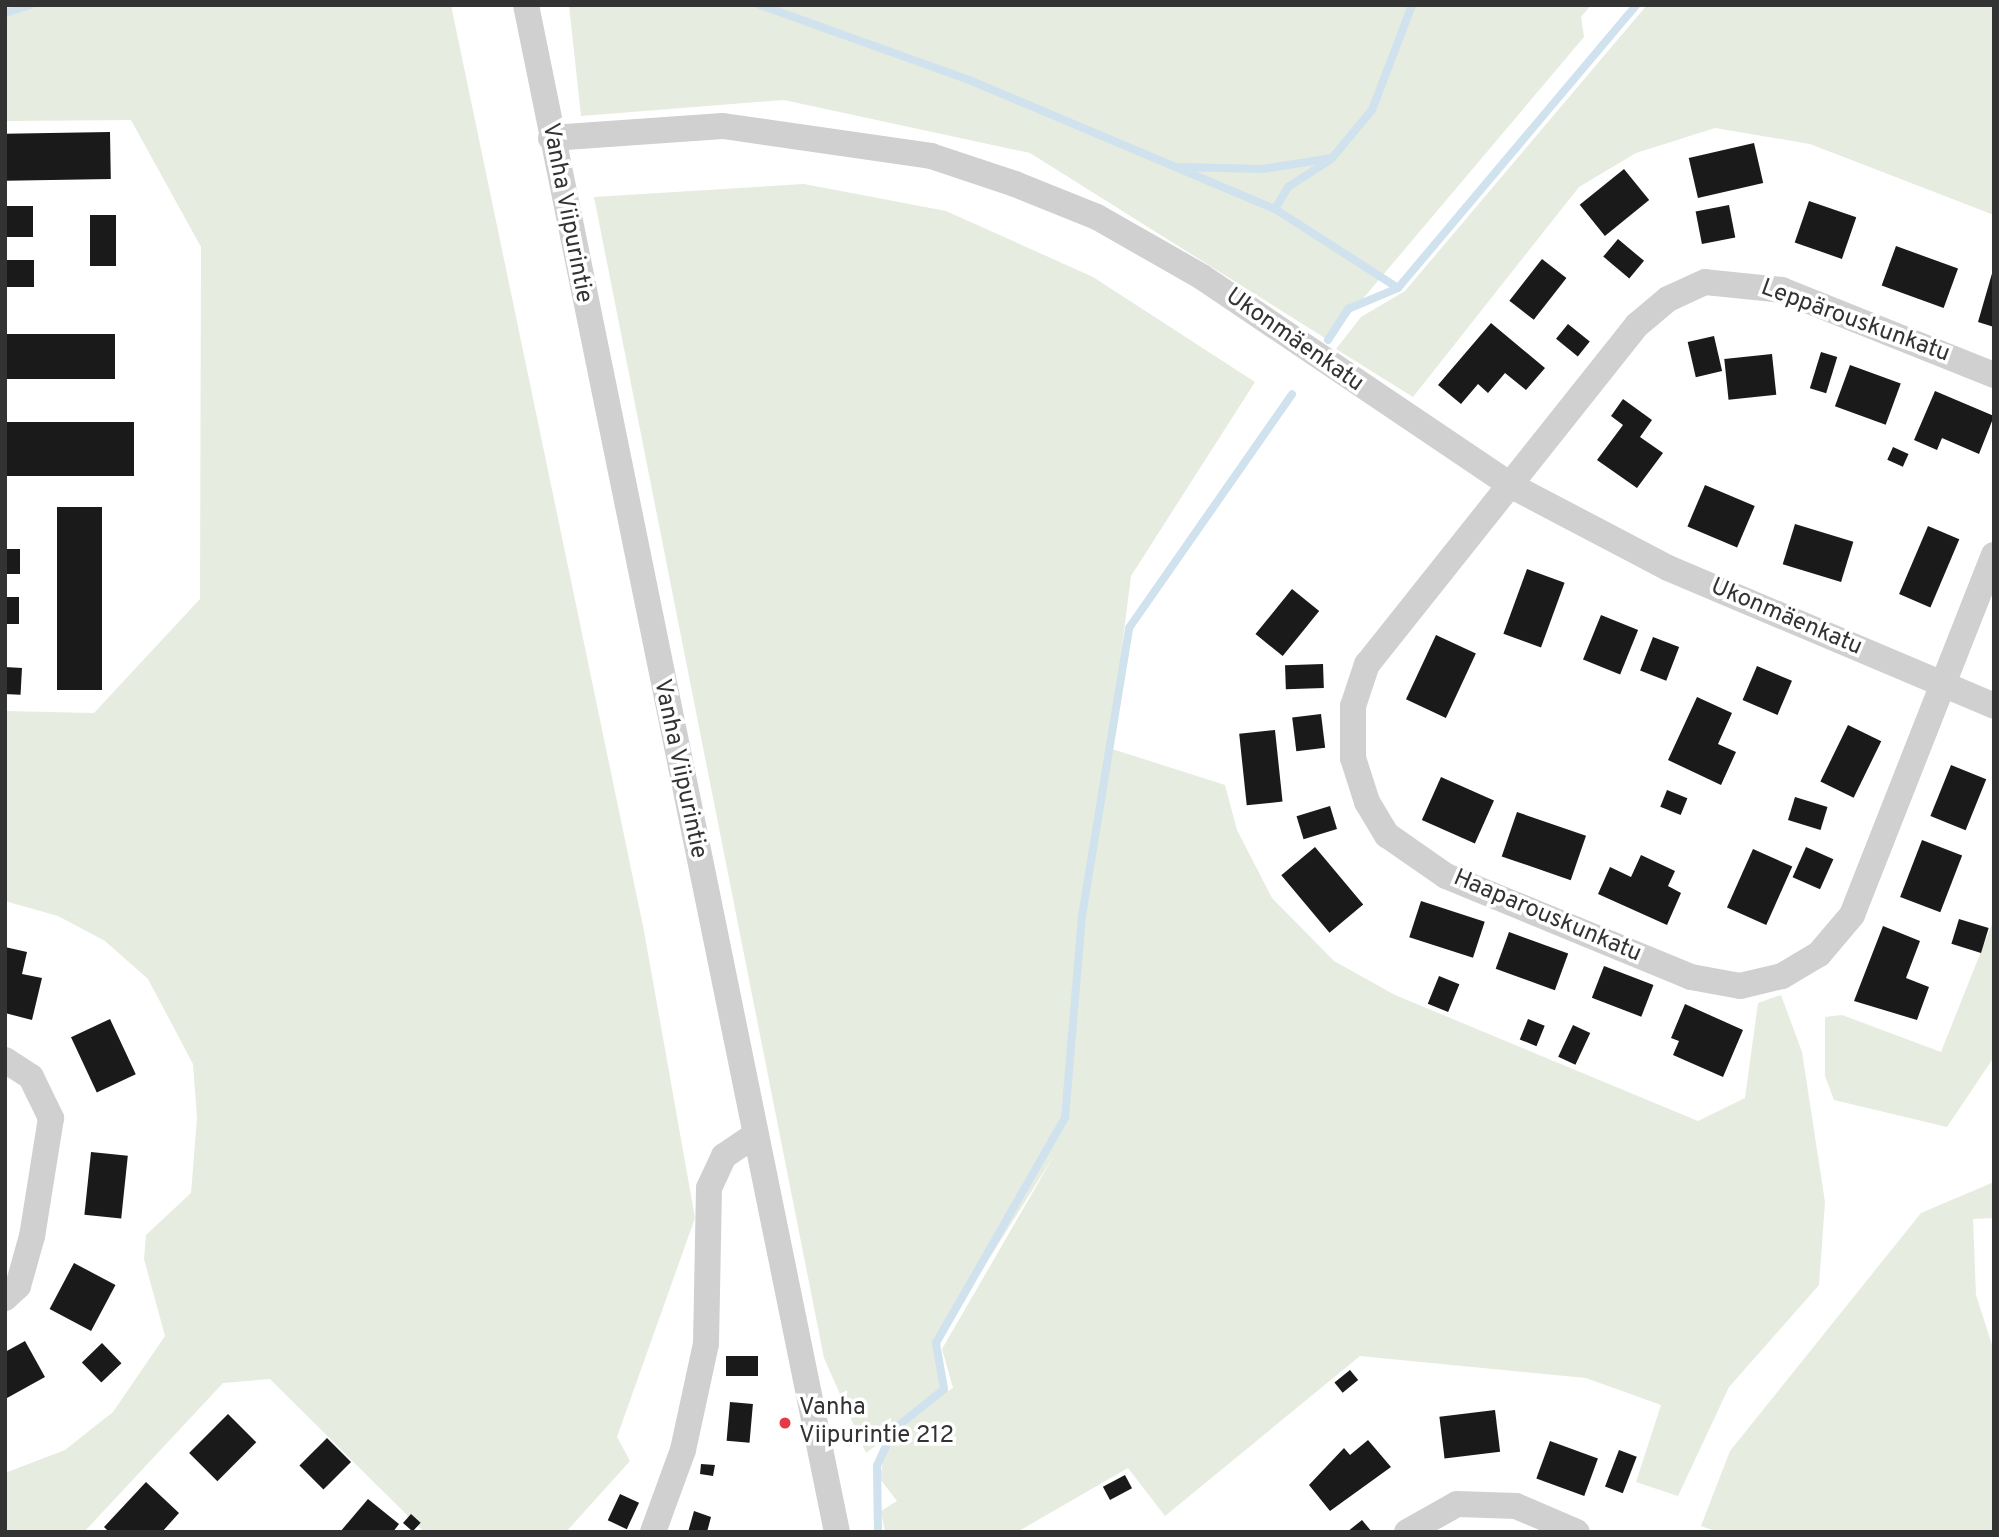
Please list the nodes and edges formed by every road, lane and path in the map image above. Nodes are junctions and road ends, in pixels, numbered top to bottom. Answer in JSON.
{"nodes":[{"id":1,"x":526,"y":5,"type":"edge"},
{"id":2,"x":551,"y":138,"type":"junction"},
{"id":3,"x":1994,"y":375,"type":"edge"},
{"id":4,"x":1510,"y":485,"type":"junction"},
{"id":5,"x":1994,"y":555,"type":"edge"},
{"id":6,"x":1944,"y":685,"type":"junction"},
{"id":7,"x":1994,"y":706,"type":"edge"},
{"id":8,"x":5,"y":1060,"type":"edge"},
{"id":9,"x":755,"y":1135,"type":"junction"},
{"id":10,"x":5,"y":1298,"type":"edge"},
{"id":11,"x":653,"y":1532,"type":"edge"},
{"id":12,"x":837,"y":1532,"type":"edge"},
{"id":13,"x":1407,"y":1532,"type":"edge"},
{"id":14,"x":1577,"y":1532,"type":"edge"}],
"edges":[{"from":1,"to":2,"type":"street","name":"Vanha Viipurintie"},
{"from":2,"to":4,"type":"street","name":"Ukonmäenkatu"},
{"from":2,"to":9,"type":"street","name":"Vanha Viipurintie"},
{"from":3,"to":4,"type":"street","name":"Leppärouskunkatu"},
{"from":4,"to":6,"type":"street","name":"Ukonmäenkatu"},
{"from":4,"to":6,"type":"street","name":"Haaparouskunkatu"},
{"from":5,"to":6,"type":"street","name":"Haaparouskunkatu"},
{"from":6,"to":7,"type":"street","name":"Ukonmäenkatu"},
{"from":8,"to":10,"type":"street"},
{"from":9,"to":11,"type":"street"},
{"from":9,"to":12,"type":"street","name":"Vanha Viipurintie"},
{"from":13,"to":14,"type":"street"}]}
